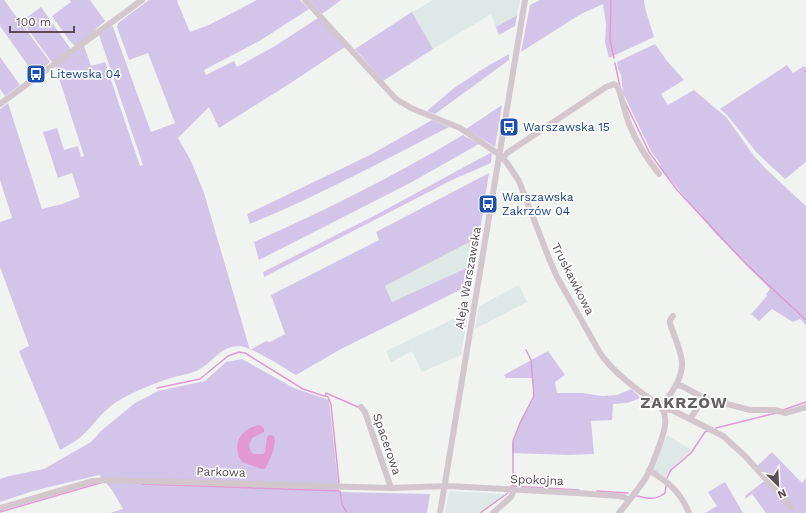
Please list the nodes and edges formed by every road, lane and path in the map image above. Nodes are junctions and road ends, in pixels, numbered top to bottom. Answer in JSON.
{"nodes":[{"id":1,"x":142,"y":0,"type":"edge"},
{"id":2,"x":305,"y":0,"type":"edge"},
{"id":3,"x":526,"y":0,"type":"edge"},
{"id":4,"x":0,"y":104,"type":"edge"},
{"id":5,"x":501,"y":157,"type":"junction"},
{"id":6,"x":659,"y":174,"type":"dead end"},
{"id":7,"x":673,"y":316,"type":"dead end"},
{"id":8,"x":676,"y":385,"type":"junction"},
{"id":9,"x":704,"y":398,"type":"junction"},
{"id":10,"x":361,"y":407,"type":"dead end"},
{"id":11,"x":660,"y":407,"type":"junction"},
{"id":12,"x":806,"y":407,"type":"edge"},
{"id":13,"x":690,"y":419,"type":"junction"},
{"id":14,"x":649,"y":470,"type":"junction"},
{"id":15,"x":444,"y":487,"type":"junction"},
{"id":16,"x":391,"y":488,"type":"junction"},
{"id":17,"x":514,"y":490,"type":"junction"},
{"id":18,"x":629,"y":500,"type":"junction"},
{"id":19,"x":791,"y":506,"type":"dead end"},
{"id":20,"x":0,"y":508,"type":"edge"},
{"id":21,"x":440,"y":513,"type":"edge"},
{"id":22,"x":493,"y":513,"type":"edge"},
{"id":23,"x":619,"y":513,"type":"edge"},
{"id":24,"x":689,"y":513,"type":"edge"}],
"edges":[{"from":1,"to":4,"type":"street"},
{"from":2,"to":5,"type":"street","name":"Truskawkowa"},
{"from":3,"to":5,"type":"street","name":"Aleja Warszawska"},
{"from":5,"to":6,"type":"street"},
{"from":5,"to":11,"type":"street","name":"Truskawkowa"},
{"from":5,"to":15,"type":"street","name":"Aleja Warszawska"},
{"from":7,"to":8,"type":"street"},
{"from":8,"to":9,"type":"street"},
{"from":8,"to":11,"type":"street"},
{"from":9,"to":12,"type":"street"},
{"from":9,"to":13,"type":"street"},
{"from":10,"to":16,"type":"street","name":"Spacerowa"},
{"from":11,"to":13,"type":"street"},
{"from":11,"to":14,"type":"street"},
{"from":13,"to":19,"type":"street"},
{"from":14,"to":18,"type":"street"},
{"from":14,"to":24,"type":"street"},
{"from":15,"to":16,"type":"street","name":"Parkowa"},
{"from":15,"to":17,"type":"street","name":"Spokojna"},
{"from":15,"to":21,"type":"street","name":"Aleja Warszawska"},
{"from":16,"to":20,"type":"street","name":"Parkowa"},
{"from":17,"to":18,"type":"street","name":"Spokojna"},
{"from":17,"to":22,"type":"street"},
{"from":18,"to":23,"type":"street"}]}
